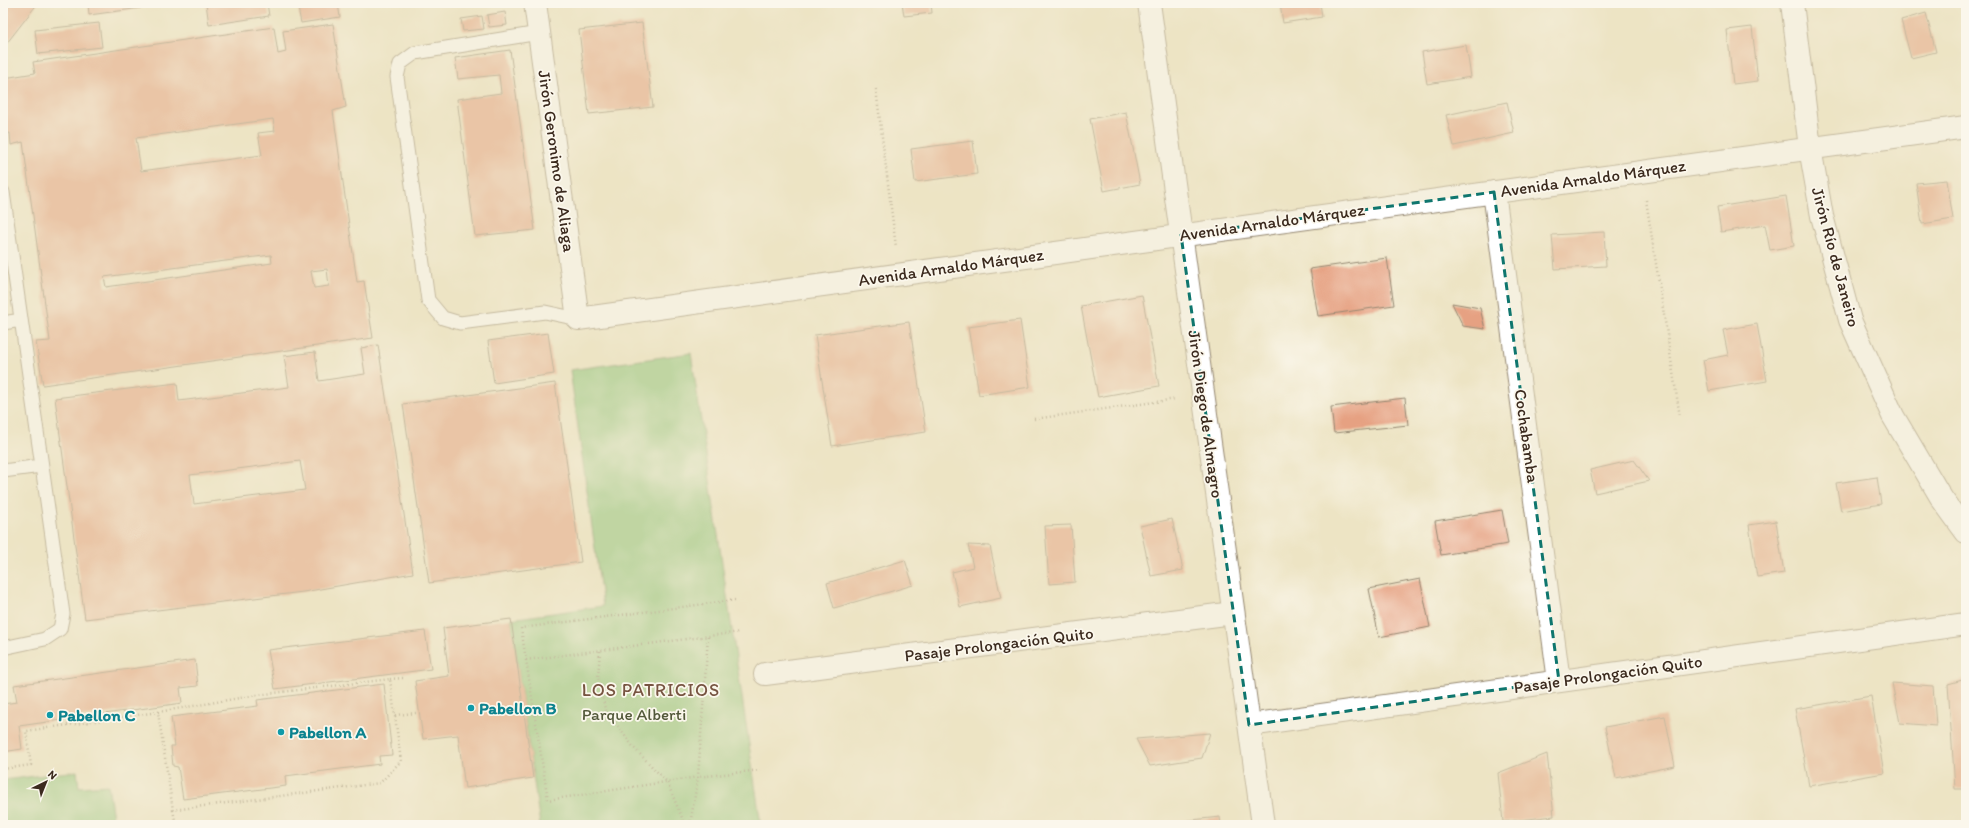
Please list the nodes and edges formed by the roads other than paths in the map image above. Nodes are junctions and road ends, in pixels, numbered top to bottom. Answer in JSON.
{"nodes":[{"id":1,"x":535,"y":3,"type":"edge"},
{"id":2,"x":1149,"y":3,"type":"edge"},
{"id":3,"x":1792,"y":3,"type":"edge"},
{"id":4,"x":539,"y":33,"type":"junction"},
{"id":5,"x":1966,"y":127,"type":"edge"},
{"id":6,"x":1810,"y":148,"type":"junction"},
{"id":7,"x":3,"y":192,"type":"edge"},
{"id":8,"x":1494,"y":192,"type":"junction"},
{"id":9,"x":1181,"y":235,"type":"junction"},
{"id":10,"x":578,"y":318,"type":"junction"},
{"id":11,"x":21,"y":320,"type":"junction"},
{"id":12,"x":3,"y":322,"type":"edge"},
{"id":13,"x":42,"y":466,"type":"junction"},
{"id":14,"x":3,"y":471,"type":"edge"},
{"id":15,"x":1966,"y":532,"type":"edge"},
{"id":16,"x":1233,"y":613,"type":"junction"},
{"id":17,"x":1966,"y":624,"type":"edge"},
{"id":18,"x":3,"y":648,"type":"edge"},
{"id":19,"x":765,"y":674,"type":"dead end"},
{"id":20,"x":1559,"y":681,"type":"junction"},
{"id":21,"x":1249,"y":725,"type":"junction"},
{"id":22,"x":1263,"y":825,"type":"edge"}],
"edges":[{"from":1,"to":4,"type":"street","name":"Jirón Geronimo de Aliaga"},
{"from":2,"to":9,"type":"street","name":"Jirón Diego de Almagro"},
{"from":3,"to":6,"type":"street","name":"Jirón Río de Janeiro"},
{"from":4,"to":10,"type":"street","name":"Jirón Geronimo de Aliaga"},
{"from":4,"to":10,"type":"lane"},
{"from":5,"to":6,"type":"street","name":"Avenida Arnaldo Márquez"},
{"from":6,"to":8,"type":"street","name":"Avenida Arnaldo Márquez"},
{"from":6,"to":15,"type":"street","name":"Jirón Río de Janeiro"},
{"from":7,"to":11,"type":"lane"},
{"from":8,"to":9,"type":"street","name":"Avenida Arnaldo Márquez"},
{"from":8,"to":20,"type":"street","name":"Cochabamba"},
{"from":9,"to":10,"type":"street","name":"Avenida Arnaldo Márquez"},
{"from":9,"to":16,"type":"street","name":"Jirón Diego de Almagro"},
{"from":11,"to":12,"type":"lane"},
{"from":11,"to":13,"type":"lane"},
{"from":13,"to":14,"type":"lane"},
{"from":13,"to":18,"type":"lane"},
{"from":16,"to":19,"type":"street","name":"Pasaje Prolongación Quito"},
{"from":16,"to":21,"type":"street","name":"Jirón Diego de Almagro"},
{"from":17,"to":20,"type":"street","name":"Pasaje Prolongación Quito"},
{"from":20,"to":21,"type":"street","name":"Pasaje Prolongación Quito"},
{"from":21,"to":22,"type":"street","name":"Jirón Diego de Almagro"}]}
